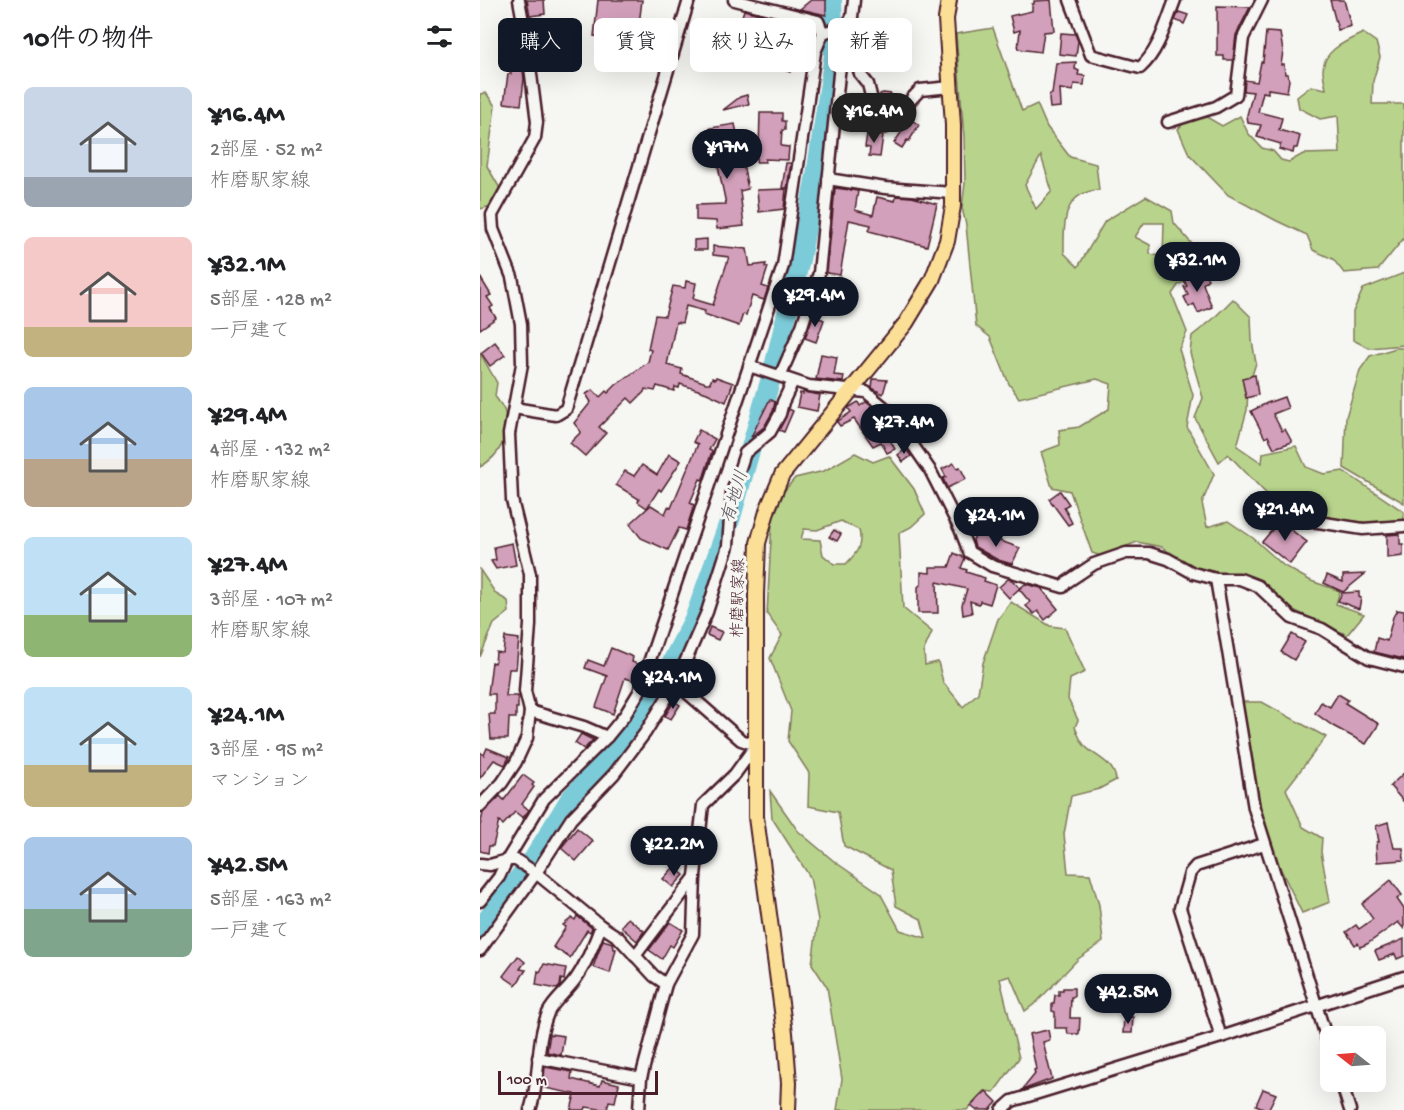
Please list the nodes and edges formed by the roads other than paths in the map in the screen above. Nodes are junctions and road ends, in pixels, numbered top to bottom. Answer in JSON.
{"nodes":[{"id":1,"x":519,"y":0,"type":"edge"},
{"id":2,"x":689,"y":0,"type":"edge"},
{"id":3,"x":734,"y":0,"type":"edge"},
{"id":4,"x":854,"y":0,"type":"edge"},
{"id":5,"x":949,"y":0,"type":"edge"},
{"id":6,"x":1070,"y":0,"type":"edge"},
{"id":7,"x":1175,"y":0,"type":"edge"},
{"id":8,"x":1262,"y":0,"type":"edge"},
{"id":9,"x":851,"y":18,"type":"edge"},
{"id":10,"x":828,"y":31,"type":"edge"},
{"id":11,"x":823,"y":33,"type":"junction"},
{"id":12,"x":839,"y":72,"type":"edge"},
{"id":13,"x":859,"y":72,"type":"edge"},
{"id":14,"x":951,"y":87,"type":"junction"},
{"id":15,"x":1168,"y":122,"type":"dead end"},
{"id":16,"x":828,"y":179,"type":"junction"},
{"id":17,"x":953,"y":193,"type":"junction"},
{"id":18,"x":752,"y":367,"type":"junction"},
{"id":19,"x":780,"y":376,"type":"junction"},
{"id":20,"x":793,"y":381,"type":"junction"},
{"id":21,"x":851,"y":391,"type":"junction"},
{"id":22,"x":514,"y":408,"type":"junction"},
{"id":23,"x":1286,"y":517,"type":"dead end"},
{"id":24,"x":1404,"y":526,"type":"edge"},
{"id":25,"x":1216,"y":579,"type":"junction"},
{"id":26,"x":1404,"y":667,"type":"edge"},
{"id":27,"x":647,"y":669,"type":"junction"},
{"id":28,"x":676,"y":683,"type":"junction"},
{"id":29,"x":530,"y":711,"type":"junction"},
{"id":30,"x":607,"y":737,"type":"junction"},
{"id":31,"x":756,"y":745,"type":"junction"},
{"id":32,"x":480,"y":806,"type":"edge"},
{"id":33,"x":1264,"y":844,"type":"junction"},
{"id":34,"x":511,"y":860,"type":"junction"},
{"id":35,"x":480,"y":864,"type":"edge"},
{"id":36,"x":536,"y":873,"type":"junction"},
{"id":37,"x":695,"y":876,"type":"junction"},
{"id":38,"x":480,"y":901,"type":"edge"},
{"id":39,"x":601,"y":926,"type":"junction"},
{"id":40,"x":480,"y":950,"type":"edge"},
{"id":41,"x":635,"y":956,"type":"junction"},
{"id":42,"x":1404,"y":977,"type":"edge"},
{"id":43,"x":666,"y":984,"type":"junction"},
{"id":44,"x":1316,"y":1005,"type":"junction"},
{"id":45,"x":1323,"y":1026,"type":"edge"},
{"id":46,"x":1221,"y":1037,"type":"junction"},
{"id":47,"x":538,"y":1058,"type":"junction"},
{"id":48,"x":641,"y":1078,"type":"junction"},
{"id":49,"x":1344,"y":1092,"type":"edge"},
{"id":50,"x":530,"y":1110,"type":"edge"},
{"id":51,"x":639,"y":1110,"type":"edge"},
{"id":52,"x":788,"y":1110,"type":"edge"},
{"id":53,"x":1002,"y":1110,"type":"edge"},
{"id":54,"x":1350,"y":1110,"type":"edge"}],
"edges":[{"from":1,"to":22,"type":"street"},
{"from":2,"to":22,"type":"street"},
{"from":3,"to":11,"type":"street"},
{"from":4,"to":9,"type":"street"},
{"from":5,"to":14,"type":"main road","name":"柞磨駅家線"},
{"from":6,"to":7,"type":"street"},
{"from":8,"to":15,"type":"street"},
{"from":10,"to":11,"type":"street"},
{"from":11,"to":18,"type":"street"},
{"from":12,"to":16,"type":"street"},
{"from":13,"to":14,"type":"street"},
{"from":14,"to":17,"type":"main road","name":"柞磨駅家線"},
{"from":16,"to":17,"type":"street"},
{"from":16,"to":19,"type":"street"},
{"from":17,"to":21,"type":"main road","name":"柞磨駅家線"},
{"from":18,"to":19,"type":"street"},
{"from":18,"to":27,"type":"street"},
{"from":19,"to":20,"type":"street"},
{"from":20,"to":21,"type":"street"},
{"from":20,"to":28,"type":"street"},
{"from":21,"to":25,"type":"street"},
{"from":21,"to":31,"type":"main road","name":"柞磨駅家線"},
{"from":22,"to":29,"type":"street"},
{"from":23,"to":24,"type":"street"},
{"from":25,"to":26,"type":"street"},
{"from":25,"to":33,"type":"street"},
{"from":27,"to":28,"type":"street"},
{"from":27,"to":30,"type":"street"},
{"from":28,"to":31,"type":"street"},
{"from":28,"to":36,"type":"street"},
{"from":29,"to":30,"type":"street"},
{"from":29,"to":32,"type":"street"},
{"from":30,"to":34,"type":"street"},
{"from":31,"to":37,"type":"street"},
{"from":31,"to":52,"type":"main road","name":"柞磨駅家線"},
{"from":33,"to":44,"type":"street"},
{"from":33,"to":46,"type":"street"},
{"from":34,"to":35,"type":"street"},
{"from":34,"to":36,"type":"street"},
{"from":34,"to":38,"type":"street"},
{"from":36,"to":39,"type":"street"},
{"from":36,"to":40,"type":"street"},
{"from":37,"to":41,"type":"street"},
{"from":37,"to":43,"type":"street"},
{"from":39,"to":41,"type":"street"},
{"from":39,"to":47,"type":"street"},
{"from":41,"to":43,"type":"street"},
{"from":42,"to":44,"type":"street"},
{"from":43,"to":48,"type":"street"},
{"from":44,"to":45,"type":"street"},
{"from":44,"to":46,"type":"street"},
{"from":46,"to":53,"type":"street"},
{"from":47,"to":48,"type":"street"},
{"from":47,"to":50,"type":"street"},
{"from":48,"to":51,"type":"street"},
{"from":49,"to":54,"type":"street"}]}
